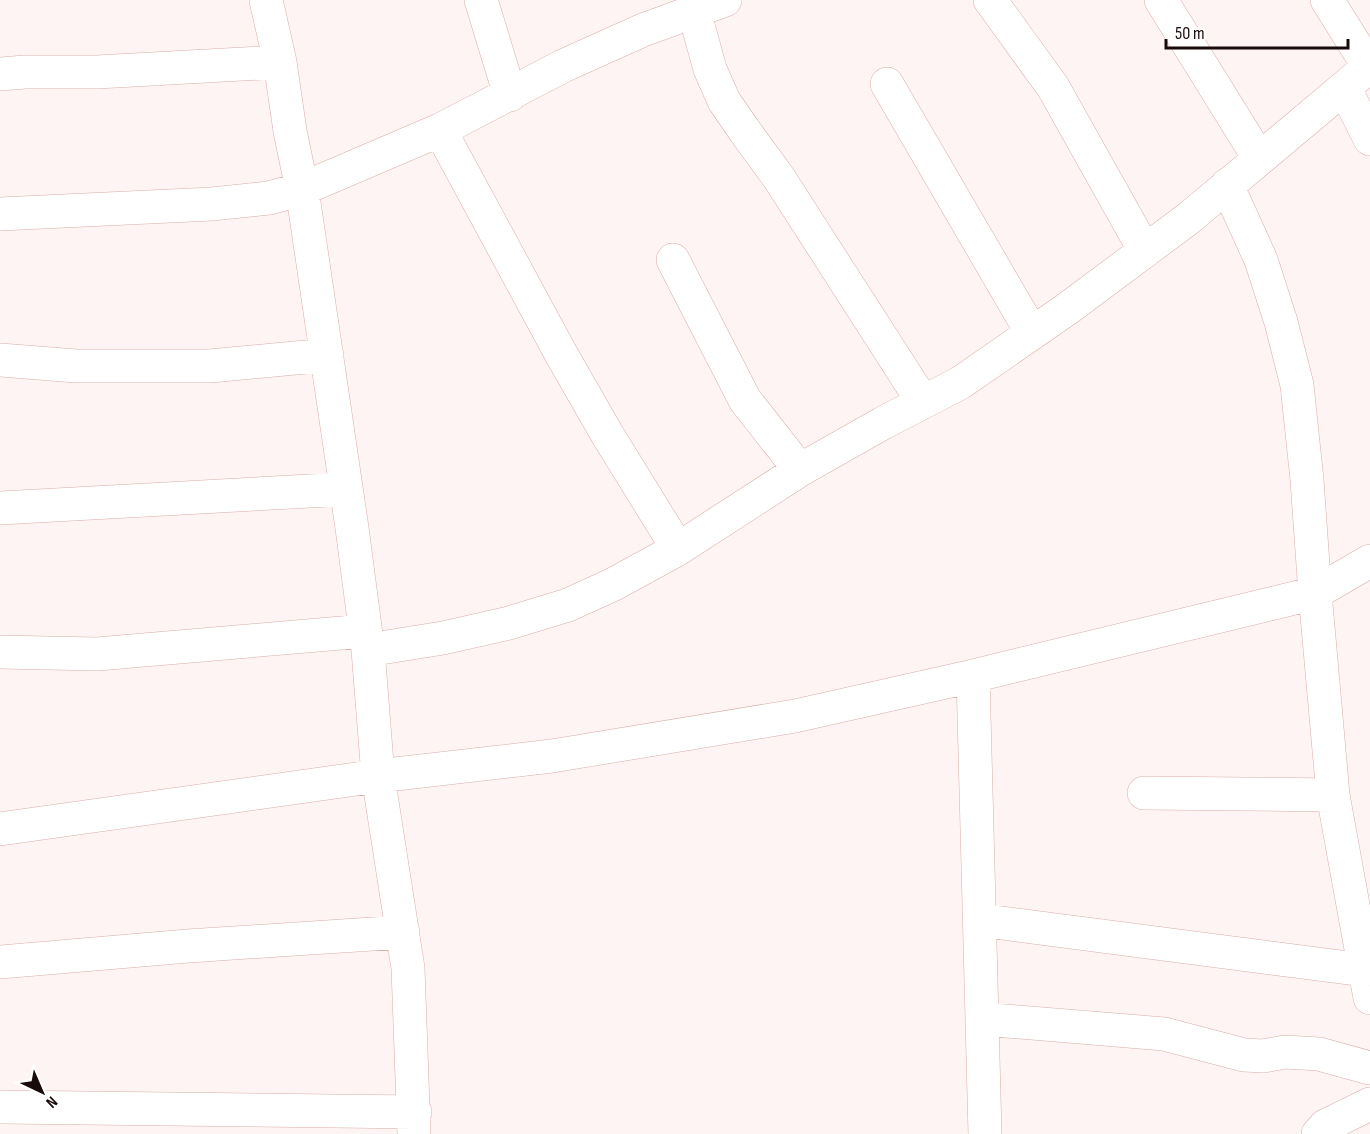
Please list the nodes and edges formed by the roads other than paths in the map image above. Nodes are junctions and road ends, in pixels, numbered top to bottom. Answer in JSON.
{"nodes":[{"id":1,"x":266,"y":0,"type":"edge"},
{"id":2,"x":481,"y":0,"type":"edge"},
{"id":3,"x":725,"y":0,"type":"edge"},
{"id":4,"x":990,"y":0,"type":"edge"},
{"id":5,"x":1161,"y":0,"type":"edge"},
{"id":6,"x":1327,"y":0,"type":"edge"},
{"id":7,"x":694,"y":11,"type":"junction"},
{"id":8,"x":280,"y":62,"type":"junction"},
{"id":9,"x":1370,"y":66,"type":"edge"},
{"id":10,"x":0,"y":74,"type":"edge"},
{"id":11,"x":887,"y":84,"type":"dead end"},
{"id":12,"x":1345,"y":89,"type":"junction"},
{"id":13,"x":510,"y":95,"type":"junction"},
{"id":14,"x":440,"y":130,"type":"junction"},
{"id":15,"x":1370,"y":139,"type":"edge"},
{"id":16,"x":1259,"y":158,"type":"junction"},
{"id":17,"x":1227,"y":185,"type":"junction"},
{"id":18,"x":302,"y":189,"type":"junction"},
{"id":19,"x":0,"y":214,"type":"edge"},
{"id":20,"x":1145,"y":251,"type":"junction"},
{"id":21,"x":674,"y":260,"type":"dead end"},
{"id":22,"x":1032,"y":333,"type":"junction"},
{"id":23,"x":327,"y":355,"type":"junction"},
{"id":24,"x":0,"y":360,"type":"edge"},
{"id":25,"x":923,"y":402,"type":"junction"},
{"id":26,"x":800,"y":470,"type":"junction"},
{"id":27,"x":346,"y":489,"type":"junction"},
{"id":28,"x":0,"y":508,"type":"edge"},
{"id":29,"x":1311,"y":543,"type":"junction"},
{"id":30,"x":678,"y":549,"type":"junction"},
{"id":31,"x":1365,"y":565,"type":"edge"},
{"id":32,"x":1314,"y":593,"type":"junction"},
{"id":33,"x":366,"y":640,"type":"junction"},
{"id":34,"x":0,"y":652,"type":"edge"},
{"id":35,"x":973,"y":676,"type":"junction"},
{"id":36,"x":378,"y":776,"type":"junction"},
{"id":37,"x":1144,"y":793,"type":"dead end"},
{"id":38,"x":1333,"y":795,"type":"junction"},
{"id":39,"x":0,"y":829,"type":"edge"},
{"id":40,"x":979,"y":920,"type":"junction"},
{"id":41,"x":404,"y":932,"type":"junction"},
{"id":42,"x":0,"y":962,"type":"edge"},
{"id":43,"x":1367,"y":984,"type":"edge"},
{"id":44,"x":982,"y":1019,"type":"junction"},
{"id":45,"x":1370,"y":1068,"type":"edge"},
{"id":46,"x":1370,"y":1104,"type":"edge"},
{"id":47,"x":0,"y":1107,"type":"edge"},
{"id":48,"x":415,"y":1123,"type":"edge"},
{"id":49,"x":985,"y":1134,"type":"edge"},
{"id":50,"x":1317,"y":1134,"type":"edge"}],
"edges":[{"from":1,"to":8,"type":"street"},
{"from":2,"to":13,"type":"street"},
{"from":3,"to":7,"type":"street"},
{"from":4,"to":20,"type":"street"},
{"from":5,"to":16,"type":"street"},
{"from":6,"to":9,"type":"street"},
{"from":7,"to":13,"type":"street"},
{"from":7,"to":25,"type":"street"},
{"from":8,"to":10,"type":"street"},
{"from":8,"to":18,"type":"street"},
{"from":9,"to":12,"type":"street"},
{"from":11,"to":22,"type":"street"},
{"from":12,"to":15,"type":"street"},
{"from":12,"to":16,"type":"street"},
{"from":13,"to":14,"type":"street"},
{"from":14,"to":18,"type":"street"},
{"from":14,"to":30,"type":"street"},
{"from":16,"to":17,"type":"street"},
{"from":17,"to":20,"type":"street"},
{"from":17,"to":29,"type":"street"},
{"from":18,"to":19,"type":"street"},
{"from":18,"to":23,"type":"street"},
{"from":20,"to":22,"type":"street"},
{"from":21,"to":26,"type":"street"},
{"from":22,"to":25,"type":"street"},
{"from":23,"to":24,"type":"street"},
{"from":23,"to":27,"type":"street"},
{"from":25,"to":26,"type":"street"},
{"from":26,"to":30,"type":"street"},
{"from":27,"to":28,"type":"street"},
{"from":27,"to":33,"type":"street"},
{"from":29,"to":31,"type":"street"},
{"from":29,"to":32,"type":"street"},
{"from":30,"to":33,"type":"street"},
{"from":31,"to":32,"type":"street"},
{"from":32,"to":35,"type":"street"},
{"from":32,"to":38,"type":"street"},
{"from":33,"to":34,"type":"street"},
{"from":33,"to":36,"type":"street"},
{"from":35,"to":36,"type":"street"},
{"from":35,"to":40,"type":"street"},
{"from":36,"to":39,"type":"street"},
{"from":36,"to":41,"type":"street"},
{"from":37,"to":38,"type":"street"},
{"from":38,"to":43,"type":"street"},
{"from":40,"to":43,"type":"street"},
{"from":40,"to":44,"type":"street"},
{"from":41,"to":42,"type":"street"},
{"from":41,"to":48,"type":"street"},
{"from":44,"to":45,"type":"street"},
{"from":44,"to":49,"type":"street"},
{"from":46,"to":50,"type":"street"},
{"from":47,"to":48,"type":"street"}]}
